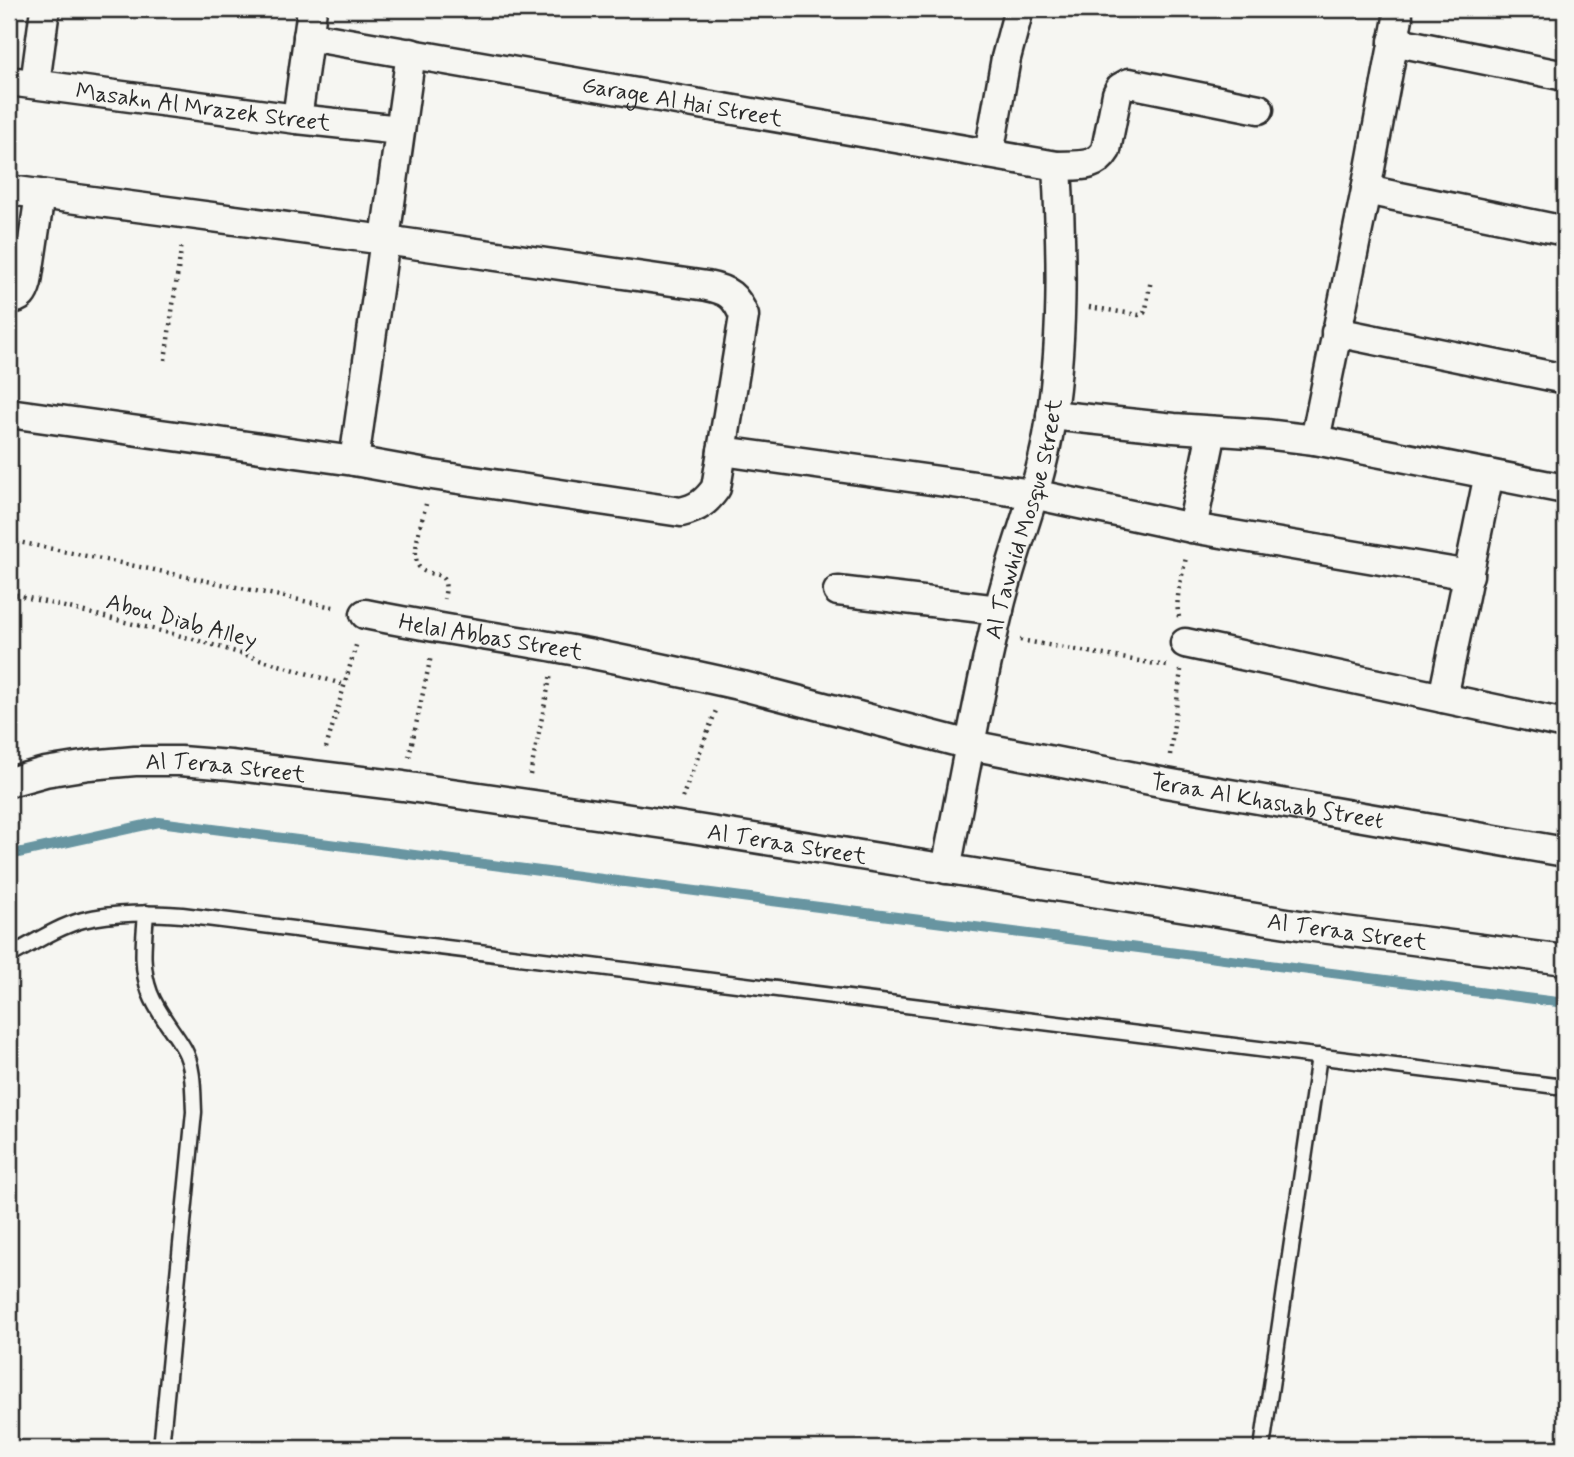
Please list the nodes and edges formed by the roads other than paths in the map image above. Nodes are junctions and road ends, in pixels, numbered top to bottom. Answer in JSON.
{"nodes":[{"id":1,"x":45,"y":9,"type":"edge"},
{"id":2,"x":1019,"y":9,"type":"edge"},
{"id":3,"x":1397,"y":9,"type":"edge"},
{"id":4,"x":310,"y":22,"type":"edge"},
{"id":5,"x":1393,"y":41,"type":"junction"},
{"id":6,"x":411,"y":53,"type":"junction"},
{"id":7,"x":1565,"y":76,"type":"edge"},
{"id":8,"x":22,"y":83,"type":"edge"},
{"id":9,"x":1259,"y":109,"type":"dead end"},
{"id":10,"x":297,"y":118,"type":"junction"},
{"id":11,"x":400,"y":130,"type":"junction"},
{"id":12,"x":989,"y":154,"type":"junction"},
{"id":13,"x":1057,"y":166,"type":"junction"},
{"id":14,"x":9,"y":190,"type":"edge"},
{"id":15,"x":1366,"y":190,"type":"junction"},
{"id":16,"x":40,"y":194,"type":"junction"},
{"id":17,"x":1565,"y":231,"type":"edge"},
{"id":18,"x":385,"y":240,"type":"junction"},
{"id":19,"x":9,"y":299,"type":"edge"},
{"id":20,"x":1336,"y":332,"type":"junction"},
{"id":21,"x":1565,"y":379,"type":"edge"},
{"id":22,"x":9,"y":413,"type":"edge"},
{"id":23,"x":1051,"y":415,"type":"junction"},
{"id":24,"x":1213,"y":431,"type":"junction"},
{"id":25,"x":1315,"y":440,"type":"junction"},
{"id":26,"x":722,"y":451,"type":"junction"},
{"id":27,"x":354,"y":461,"type":"junction"},
{"id":28,"x":1489,"y":474,"type":"junction"},
{"id":29,"x":1565,"y":489,"type":"edge"},
{"id":30,"x":1033,"y":494,"type":"junction"},
{"id":31,"x":1192,"y":528,"type":"junction"},
{"id":32,"x":1469,"y":575,"type":"junction"},
{"id":33,"x":838,"y":591,"type":"dead end"},
{"id":34,"x":365,"y":614,"type":"road end"},
{"id":35,"x":996,"y":622,"type":"junction"},
{"id":36,"x":1183,"y":656,"type":"road end"},
{"id":37,"x":1443,"y":698,"type":"junction"},
{"id":38,"x":1565,"y":724,"type":"edge"},
{"id":39,"x":970,"y":745,"type":"junction"},
{"id":40,"x":9,"y":782,"type":"edge"},
{"id":41,"x":1565,"y":852,"type":"edge"},
{"id":42,"x":946,"y":869,"type":"junction"},
{"id":43,"x":146,"y":913,"type":"junction"},
{"id":44,"x":9,"y":956,"type":"edge"},
{"id":45,"x":1565,"y":960,"type":"edge"},
{"id":46,"x":1319,"y":1056,"type":"junction"},
{"id":47,"x":1556,"y":1086,"type":"dead end"},
{"id":48,"x":161,"y":1448,"type":"edge"},
{"id":49,"x":1262,"y":1448,"type":"edge"}],
"edges":[{"from":1,"to":8,"type":"street"},
{"from":2,"to":12,"type":"street"},
{"from":3,"to":5,"type":"street"},
{"from":4,"to":6,"type":"street","name":"Garage Al Hai Street"},
{"from":4,"to":10,"type":"street"},
{"from":5,"to":7,"type":"street"},
{"from":5,"to":15,"type":"street"},
{"from":6,"to":11,"type":"street"},
{"from":6,"to":12,"type":"street","name":"Garage Al Hai Street"},
{"from":8,"to":10,"type":"street","name":"Masakn Al Mrazek Street"},
{"from":9,"to":13,"type":"street","name":"Garage Al Hai Street"},
{"from":10,"to":11,"type":"street","name":"Masakn Al Mrazek Street"},
{"from":11,"to":18,"type":"street"},
{"from":12,"to":13,"type":"street","name":"Garage Al Hai Street"},
{"from":13,"to":23,"type":"street","name":"Al Tawhid Mosque Street"},
{"from":14,"to":16,"type":"street"},
{"from":15,"to":17,"type":"street"},
{"from":15,"to":20,"type":"street"},
{"from":16,"to":18,"type":"street"},
{"from":16,"to":19,"type":"street"},
{"from":18,"to":26,"type":"street"},
{"from":18,"to":27,"type":"street"},
{"from":20,"to":21,"type":"street"},
{"from":20,"to":25,"type":"street"},
{"from":22,"to":27,"type":"street"},
{"from":23,"to":24,"type":"street"},
{"from":23,"to":30,"type":"street","name":"Al Tawhid Mosque Street"},
{"from":24,"to":25,"type":"street"},
{"from":24,"to":31,"type":"street"},
{"from":25,"to":28,"type":"street"},
{"from":26,"to":27,"type":"street"},
{"from":26,"to":30,"type":"street"},
{"from":28,"to":29,"type":"street"},
{"from":28,"to":32,"type":"street"},
{"from":30,"to":31,"type":"street"},
{"from":30,"to":35,"type":"street","name":"Al Tawhid Mosque Street"},
{"from":31,"to":32,"type":"street"},
{"from":32,"to":37,"type":"street"},
{"from":33,"to":35,"type":"street"},
{"from":34,"to":39,"type":"street","name":"Helal Abbas Street"},
{"from":35,"to":39,"type":"street","name":"Al Tawhid Mosque Street"},
{"from":36,"to":37,"type":"street"},
{"from":37,"to":38,"type":"street"},
{"from":39,"to":41,"type":"street","name":"Teraa Al Khashab Street"},
{"from":39,"to":42,"type":"street","name":"Al Tawhid Mosque Street"},
{"from":40,"to":42,"type":"street","name":"Al Teraa Street"},
{"from":42,"to":45,"type":"street","name":"Al Teraa Street"},
{"from":43,"to":44,"type":"lane"},
{"from":43,"to":46,"type":"lane"},
{"from":43,"to":48,"type":"lane"},
{"from":46,"to":47,"type":"lane"},
{"from":46,"to":49,"type":"lane"}]}
